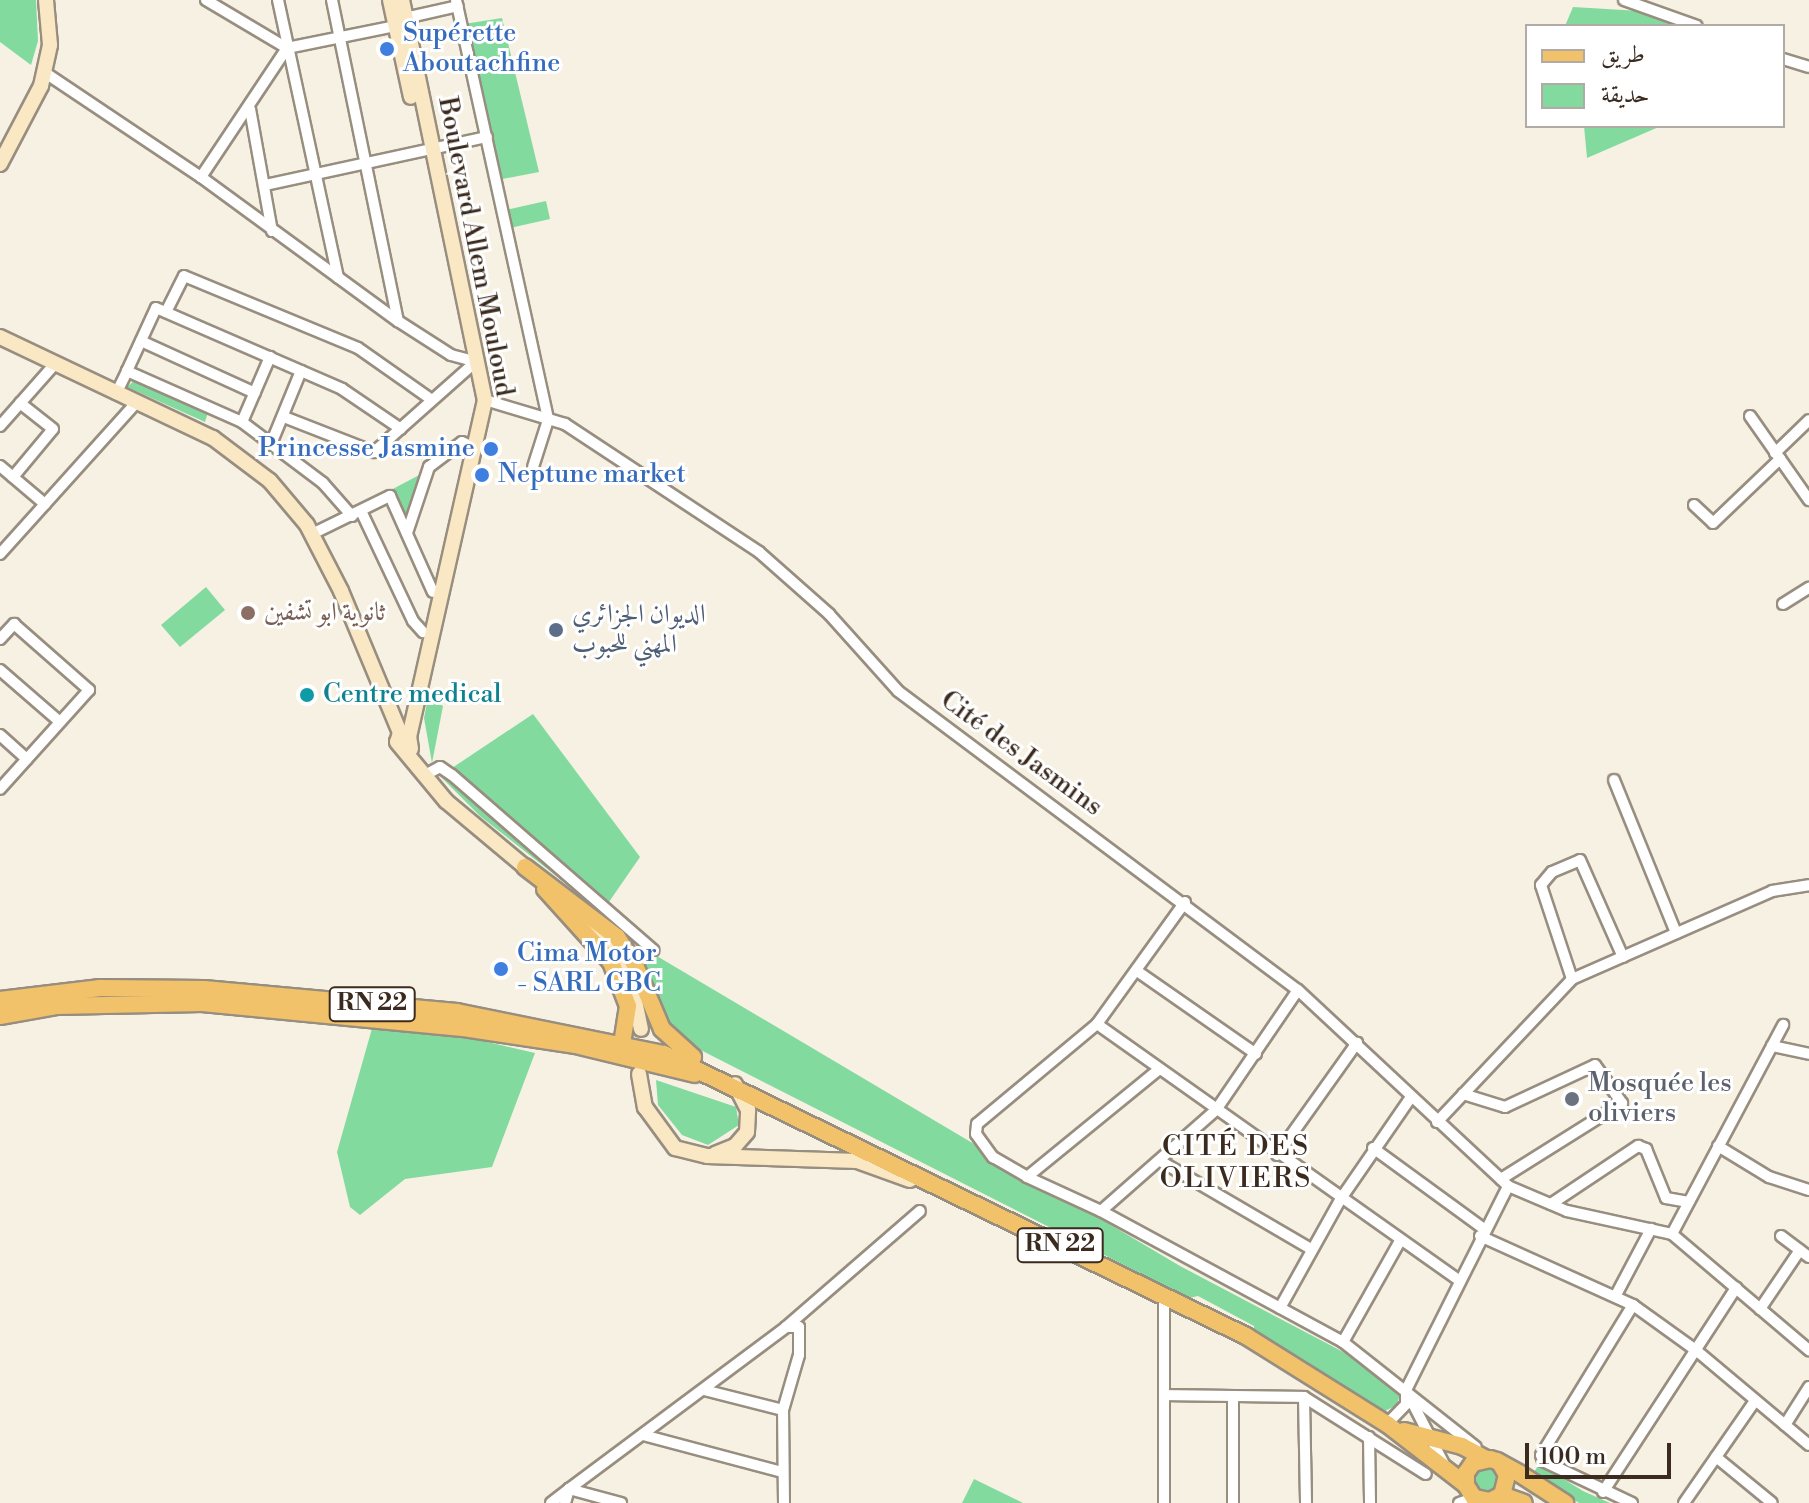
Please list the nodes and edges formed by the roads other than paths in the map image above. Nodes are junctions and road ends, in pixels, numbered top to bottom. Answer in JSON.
{"nodes":[{"id":1,"x":46,"y":0,"type":"edge"},
{"id":2,"x":206,"y":0,"type":"edge"},
{"id":3,"x":225,"y":0,"type":"edge"},
{"id":4,"x":278,"y":0,"type":"edge"},
{"id":5,"x":332,"y":0,"type":"edge"},
{"id":6,"x":390,"y":0,"type":"edge"},
{"id":7,"x":402,"y":0,"type":"edge"},
{"id":8,"x":1624,"y":0,"type":"edge"},
{"id":9,"x":1638,"y":2,"type":"edge"},
{"id":10,"x":457,"y":3,"type":"edge"},
{"id":11,"x":228,"y":12,"type":"junction"},
{"id":12,"x":400,"y":22,"type":"junction"},
{"id":13,"x":1692,"y":24,"type":"edge"},
{"id":14,"x":340,"y":39,"type":"junction"},
{"id":15,"x":287,"y":48,"type":"junction"},
{"id":16,"x":1785,"y":60,"type":"edge"},
{"id":17,"x":1809,"y":67,"type":"edge"},
{"id":18,"x":44,"y":72,"type":"junction"},
{"id":19,"x":250,"y":109,"type":"junction"},
{"id":20,"x":487,"y":137,"type":"junction"},
{"id":21,"x":426,"y":149,"type":"junction"},
{"id":22,"x":0,"y":164,"type":"edge"},
{"id":23,"x":366,"y":164,"type":"junction"},
{"id":24,"x":315,"y":175,"type":"junction"},
{"id":25,"x":201,"y":177,"type":"junction"},
{"id":26,"x":265,"y":185,"type":"junction"},
{"id":27,"x":272,"y":231,"type":"junction"},
{"id":28,"x":338,"y":278,"type":"junction"},
{"id":29,"x":166,"y":312,"type":"junction"},
{"id":30,"x":398,"y":321,"type":"junction"},
{"id":31,"x":0,"y":337,"type":"edge"},
{"id":32,"x":141,"y":341,"type":"junction"},
{"id":33,"x":270,"y":357,"type":"junction"},
{"id":34,"x":470,"y":363,"type":"junction"},
{"id":35,"x":54,"y":365,"type":"junction"},
{"id":36,"x":127,"y":371,"type":"junction"},
{"id":37,"x":301,"y":371,"type":"junction"},
{"id":38,"x":457,"y":382,"type":"junction"},
{"id":39,"x":475,"y":383,"type":"junction"},
{"id":40,"x":255,"y":393,"type":"junction"},
{"id":41,"x":116,"y":394,"type":"junction"},
{"id":42,"x":432,"y":400,"type":"junction"},
{"id":43,"x":485,"y":400,"type":"junction"},
{"id":44,"x":20,"y":403,"type":"junction"},
{"id":45,"x":136,"y":403,"type":"junction"},
{"id":46,"x":1750,"y":416,"type":"dead end"},
{"id":47,"x":284,"y":417,"type":"junction"},
{"id":48,"x":548,"y":420,"type":"junction"},
{"id":49,"x":1809,"y":420,"type":"edge"},
{"id":50,"x":242,"y":422,"type":"junction"},
{"id":51,"x":0,"y":426,"type":"edge"},
{"id":52,"x":401,"y":429,"type":"junction"},
{"id":53,"x":271,"y":444,"type":"junction"},
{"id":54,"x":472,"y":447,"type":"junction"},
{"id":55,"x":1778,"y":456,"type":"junction"},
{"id":56,"x":0,"y":466,"type":"edge"},
{"id":57,"x":533,"y":467,"type":"dead end"},
{"id":58,"x":13,"y":477,"type":"junction"},
{"id":59,"x":1805,"y":484,"type":"edge"},
{"id":60,"x":1809,"y":500,"type":"edge"},
{"id":61,"x":45,"y":504,"type":"junction"},
{"id":62,"x":1694,"y":505,"type":"dead end"},
{"id":63,"x":357,"y":515,"type":"junction"},
{"id":64,"x":407,"y":533,"type":"junction"},
{"id":65,"x":312,"y":534,"type":"junction"},
{"id":66,"x":0,"y":554,"type":"edge"},
{"id":67,"x":1809,"y":588,"type":"edge"},
{"id":68,"x":433,"y":592,"type":"junction"},
{"id":69,"x":1783,"y":604,"type":"dead end"},
{"id":70,"x":423,"y":632,"type":"junction"},
{"id":71,"x":0,"y":639,"type":"edge"},
{"id":72,"x":0,"y":670,"type":"edge"},
{"id":73,"x":60,"y":722,"type":"junction"},
{"id":74,"x":0,"y":735,"type":"edge"},
{"id":75,"x":405,"y":738,"type":"junction"},
{"id":76,"x":27,"y":759,"type":"junction"},
{"id":77,"x":425,"y":775,"type":"junction"},
{"id":78,"x":1614,"y":780,"type":"dead end"},
{"id":79,"x":0,"y":789,"type":"edge"},
{"id":80,"x":525,"y":867,"type":"junction"},
{"id":81,"x":1809,"y":885,"type":"edge"},
{"id":82,"x":1185,"y":902,"type":"junction"},
{"id":83,"x":1676,"y":933,"type":"junction"},
{"id":84,"x":653,"y":950,"type":"dead end"},
{"id":85,"x":1623,"y":957,"type":"junction"},
{"id":86,"x":1137,"y":971,"type":"junction"},
{"id":87,"x":1572,"y":979,"type":"junction"},
{"id":88,"x":1298,"y":990,"type":"junction"},
{"id":89,"x":0,"y":1000,"type":"edge"},
{"id":90,"x":0,"y":1016,"type":"edge"},
{"id":91,"x":1097,"y":1024,"type":"junction"},
{"id":92,"x":1783,"y":1025,"type":"dead end"},
{"id":93,"x":641,"y":1029,"type":"dead end"},
{"id":94,"x":622,"y":1043,"type":"junction"},
{"id":95,"x":1357,"y":1043,"type":"junction"},
{"id":96,"x":1772,"y":1046,"type":"junction"},
{"id":97,"x":1256,"y":1054,"type":"junction"},
{"id":98,"x":1809,"y":1054,"type":"edge"},
{"id":99,"x":1158,"y":1070,"type":"junction"},
{"id":100,"x":639,"y":1074,"type":"dead end"},
{"id":101,"x":735,"y":1084,"type":"junction"},
{"id":102,"x":1463,"y":1094,"type":"junction"},
{"id":103,"x":1411,"y":1097,"type":"junction"},
{"id":104,"x":1216,"y":1110,"type":"junction"},
{"id":105,"x":1437,"y":1122,"type":"junction"},
{"id":106,"x":1718,"y":1146,"type":"junction"},
{"id":107,"x":1373,"y":1148,"type":"junction"},
{"id":108,"x":1277,"y":1155,"type":"junction"},
{"id":109,"x":707,"y":1156,"type":"junction"},
{"id":110,"x":1162,"y":1162,"type":"junction"},
{"id":111,"x":1027,"y":1177,"type":"junction"},
{"id":112,"x":1504,"y":1183,"type":"junction"},
{"id":113,"x":1809,"y":1190,"type":"edge"},
{"id":114,"x":956,"y":1196,"type":"junction"},
{"id":115,"x":1340,"y":1200,"type":"junction"},
{"id":116,"x":1689,"y":1202,"type":"junction"},
{"id":117,"x":1551,"y":1204,"type":"junction"},
{"id":118,"x":920,"y":1211,"type":"dead end"},
{"id":119,"x":1101,"y":1211,"type":"junction"},
{"id":120,"x":1651,"y":1229,"type":"junction"},
{"id":121,"x":1482,"y":1232,"type":"junction"},
{"id":122,"x":1672,"y":1234,"type":"junction"},
{"id":123,"x":1781,"y":1236,"type":"dead end"},
{"id":124,"x":1400,"y":1241,"type":"junction"},
{"id":125,"x":1311,"y":1249,"type":"junction"},
{"id":126,"x":1804,"y":1253,"type":"edge"},
{"id":127,"x":1459,"y":1280,"type":"junction"},
{"id":128,"x":1736,"y":1288,"type":"junction"},
{"id":129,"x":1164,"y":1295,"type":"junction"},
{"id":130,"x":1616,"y":1295,"type":"junction"},
{"id":131,"x":1633,"y":1305,"type":"junction"},
{"id":132,"x":1280,"y":1308,"type":"junction"},
{"id":133,"x":1760,"y":1309,"type":"junction"},
{"id":134,"x":786,"y":1327,"type":"junction"},
{"id":135,"x":1343,"y":1342,"type":"junction"},
{"id":136,"x":1809,"y":1350,"type":"edge"},
{"id":137,"x":1697,"y":1351,"type":"junction"},
{"id":138,"x":1809,"y":1387,"type":"edge"},
{"id":139,"x":704,"y":1390,"type":"junction"},
{"id":140,"x":1406,"y":1390,"type":"junction"},
{"id":141,"x":1165,"y":1395,"type":"junction"},
{"id":142,"x":1233,"y":1396,"type":"junction"},
{"id":143,"x":1304,"y":1397,"type":"junction"},
{"id":144,"x":1755,"y":1401,"type":"junction"},
{"id":145,"x":783,"y":1410,"type":"junction"},
{"id":146,"x":1387,"y":1424,"type":"junction"},
{"id":147,"x":1785,"y":1425,"type":"junction"},
{"id":148,"x":643,"y":1435,"type":"junction"},
{"id":149,"x":1369,"y":1437,"type":"junction"},
{"id":150,"x":1434,"y":1440,"type":"junction"},
{"id":151,"x":1809,"y":1445,"type":"edge"},
{"id":152,"x":1716,"y":1457,"type":"junction"},
{"id":153,"x":1492,"y":1460,"type":"junction"},
{"id":154,"x":1446,"y":1468,"type":"junction"},
{"id":155,"x":782,"y":1472,"type":"junction"},
{"id":156,"x":1426,"y":1474,"type":"dead end"},
{"id":157,"x":569,"y":1489,"type":"junction"},
{"id":158,"x":1603,"y":1492,"type":"junction"},
{"id":159,"x":1481,"y":1498,"type":"edge"},
{"id":160,"x":551,"y":1503,"type":"edge"},
{"id":161,"x":565,"y":1503,"type":"edge"},
{"id":162,"x":618,"y":1503,"type":"edge"},
{"id":163,"x":784,"y":1503,"type":"edge"},
{"id":164,"x":1164,"y":1503,"type":"edge"},
{"id":165,"x":1233,"y":1503,"type":"edge"},
{"id":166,"x":1306,"y":1503,"type":"edge"},
{"id":167,"x":1370,"y":1503,"type":"edge"},
{"id":168,"x":1524,"y":1503,"type":"edge"},
{"id":169,"x":1565,"y":1503,"type":"edge"},
{"id":170,"x":1632,"y":1503,"type":"edge"},
{"id":171,"x":1684,"y":1503,"type":"edge"},
{"id":172,"x":1772,"y":1503,"type":"edge"}],
"edges":[{"from":1,"to":18,"type":"main road"},
{"from":2,"to":11,"type":"street"},
{"from":3,"to":11,"type":"street"},
{"from":4,"to":15,"type":"street"},
{"from":5,"to":14,"type":"street"},
{"from":6,"to":12,"type":"main road","name":"Boulevard Allem Mouloud"},
{"from":7,"to":12,"type":"main road","name":"Boulevard Allem Mouloud"},
{"from":8,"to":9,"type":"street"},
{"from":9,"to":13,"type":"street"},
{"from":10,"to":12,"type":"street"},
{"from":10,"to":20,"type":"street"},
{"from":11,"to":15,"type":"street"},
{"from":12,"to":14,"type":"street"},
{"from":12,"to":21,"type":"main road","name":"Boulevard Allem Mouloud"},
{"from":14,"to":15,"type":"street"},
{"from":14,"to":23,"type":"street"},
{"from":15,"to":19,"type":"street"},
{"from":15,"to":24,"type":"street"},
{"from":16,"to":17,"type":"street"},
{"from":18,"to":22,"type":"main road"},
{"from":18,"to":25,"type":"street"},
{"from":19,"to":25,"type":"street"},
{"from":19,"to":26,"type":"street"},
{"from":20,"to":21,"type":"street"},
{"from":20,"to":48,"type":"street"},
{"from":21,"to":23,"type":"street"},
{"from":21,"to":34,"type":"main road","name":"Boulevard Allem Mouloud"},
{"from":21,"to":43,"type":"main road","name":"Boulevard Allem Mouloud"},
{"from":23,"to":24,"type":"street"},
{"from":23,"to":30,"type":"street"},
{"from":24,"to":26,"type":"street"},
{"from":24,"to":28,"type":"street"},
{"from":25,"to":27,"type":"street"},
{"from":26,"to":27,"type":"street"},
{"from":27,"to":28,"type":"street"},
{"from":28,"to":30,"type":"street"},
{"from":29,"to":32,"type":"street"},
{"from":29,"to":33,"type":"street"},
{"from":29,"to":42,"type":"street"},
{"from":30,"to":34,"type":"street"},
{"from":31,"to":35,"type":"main road"},
{"from":32,"to":36,"type":"street"},
{"from":32,"to":40,"type":"street"},
{"from":33,"to":37,"type":"street"},
{"from":33,"to":40,"type":"street"},
{"from":34,"to":38,"type":"street"},
{"from":34,"to":39,"type":"main road","name":"Boulevard Allem Mouloud"},
{"from":35,"to":41,"type":"main road"},
{"from":35,"to":44,"type":"street"},
{"from":36,"to":41,"type":"street"},
{"from":36,"to":50,"type":"street"},
{"from":37,"to":47,"type":"street"},
{"from":37,"to":52,"type":"street"},
{"from":38,"to":39,"type":"street"},
{"from":38,"to":42,"type":"street"},
{"from":39,"to":54,"type":"main road","name":"Boulevard Allem Mouloud"},
{"from":40,"to":50,"type":"street"},
{"from":41,"to":45,"type":"main road"},
{"from":42,"to":52,"type":"street"},
{"from":43,"to":48,"type":"street","name":"Cité des Jasmins"},
{"from":43,"to":75,"type":"main road","name":"Boulevard Allem Mouloud"},
{"from":44,"to":51,"type":"street"},
{"from":44,"to":58,"type":"street"},
{"from":45,"to":61,"type":"street"},
{"from":45,"to":65,"type":"main road"},
{"from":46,"to":55,"type":"street"},
{"from":47,"to":52,"type":"street"},
{"from":47,"to":53,"type":"street"},
{"from":48,"to":57,"type":"street"},
{"from":48,"to":82,"type":"street","name":"Cité des Jasmins"},
{"from":49,"to":55,"type":"street"},
{"from":50,"to":53,"type":"street"},
{"from":53,"to":63,"type":"street"},
{"from":54,"to":64,"type":"street"},
{"from":54,"to":68,"type":"main road","name":"Boulevard Allem Mouloud"},
{"from":55,"to":59,"type":"street"},
{"from":55,"to":62,"type":"street"},
{"from":56,"to":58,"type":"street"},
{"from":58,"to":61,"type":"street"},
{"from":59,"to":60,"type":"street"},
{"from":61,"to":66,"type":"street"},
{"from":63,"to":64,"type":"street"},
{"from":63,"to":65,"type":"street"},
{"from":63,"to":70,"type":"street"},
{"from":64,"to":68,"type":"street"},
{"from":65,"to":75,"type":"main road"},
{"from":67,"to":69,"type":"street"},
{"from":68,"to":70,"type":"main road","name":"Boulevard Allem Mouloud"},
{"from":70,"to":75,"type":"main road","name":"Boulevard Allem Mouloud"},
{"from":71,"to":73,"type":"street"},
{"from":72,"to":73,"type":"street"},
{"from":73,"to":76,"type":"street"},
{"from":74,"to":76,"type":"street"},
{"from":75,"to":77,"type":"main road"},
{"from":76,"to":79,"type":"street"},
{"from":77,"to":80,"type":"main road"},
{"from":77,"to":84,"type":"street"},
{"from":78,"to":83,"type":"street"},
{"from":80,"to":93,"type":"main road"},
{"from":80,"to":94,"type":"main road"},
{"from":80,"to":101,"type":"main road"},
{"from":81,"to":83,"type":"street"},
{"from":82,"to":86,"type":"street"},
{"from":82,"to":88,"type":"street","name":"Cité des Jasmins"},
{"from":83,"to":85,"type":"street"},
{"from":85,"to":87,"type":"street"},
{"from":85,"to":87,"type":"street"},
{"from":86,"to":91,"type":"street"},
{"from":86,"to":97,"type":"street"},
{"from":87,"to":102,"type":"street"},
{"from":88,"to":95,"type":"street","name":"Cité des Jasmins"},
{"from":88,"to":97,"type":"street"},
{"from":89,"to":94,"type":"main road","number":"RN 22"},
{"from":90,"to":101,"type":"main road","number":"RN 22"},
{"from":91,"to":99,"type":"street"},
{"from":91,"to":111,"type":"street"},
{"from":92,"to":96,"type":"street"},
{"from":94,"to":101,"type":"main road","number":"RN 22"},
{"from":95,"to":103,"type":"street","name":"Cité des Jasmins"},
{"from":95,"to":108,"type":"street"},
{"from":96,"to":98,"type":"street"},
{"from":96,"to":106,"type":"street"},
{"from":97,"to":104,"type":"street"},
{"from":99,"to":104,"type":"street"},
{"from":99,"to":111,"type":"street"},
{"from":100,"to":109,"type":"main road"},
{"from":101,"to":109,"type":"main road"},
{"from":101,"to":114,"type":"main road","number":"RN 22"},
{"from":102,"to":105,"type":"street"},
{"from":102,"to":112,"type":"street"},
{"from":103,"to":105,"type":"street","name":"Cité des Jasmins"},
{"from":103,"to":107,"type":"street"},
{"from":104,"to":108,"type":"street"},
{"from":104,"to":110,"type":"street"},
{"from":105,"to":112,"type":"street","name":"Cité des Jasmins"},
{"from":106,"to":113,"type":"street"},
{"from":106,"to":116,"type":"street"},
{"from":107,"to":115,"type":"street"},
{"from":107,"to":121,"type":"street"},
{"from":108,"to":115,"type":"street"},
{"from":109,"to":114,"type":"main road"},
{"from":110,"to":119,"type":"street"},
{"from":110,"to":125,"type":"street"},
{"from":111,"to":119,"type":"street"},
{"from":112,"to":117,"type":"street","name":"Cité des Jasmins"},
{"from":112,"to":121,"type":"street"},
{"from":114,"to":129,"type":"main road","number":"RN 22"},
{"from":115,"to":124,"type":"street"},
{"from":115,"to":125,"type":"street"},
{"from":116,"to":117,"type":"street"},
{"from":116,"to":122,"type":"street"},
{"from":117,"to":120,"type":"street","name":"Cité des Jasmins"},
{"from":118,"to":134,"type":"street"},
{"from":119,"to":132,"type":"street"},
{"from":120,"to":122,"type":"street","name":"Cité des Jasmins"},
{"from":120,"to":130,"type":"street"},
{"from":121,"to":127,"type":"street"},
{"from":121,"to":130,"type":"street"},
{"from":122,"to":128,"type":"street"},
{"from":123,"to":126,"type":"street"},
{"from":124,"to":127,"type":"street"},
{"from":124,"to":135,"type":"street"},
{"from":125,"to":132,"type":"street"},
{"from":126,"to":133,"type":"street"},
{"from":127,"to":140,"type":"street"},
{"from":128,"to":133,"type":"street"},
{"from":128,"to":137,"type":"street"},
{"from":129,"to":141,"type":"street"},
{"from":129,"to":146,"type":"main road","number":"RN 22"},
{"from":130,"to":131,"type":"street"},
{"from":131,"to":137,"type":"street"},
{"from":131,"to":158,"type":"street"},
{"from":132,"to":135,"type":"street"},
{"from":133,"to":136,"type":"street"},
{"from":134,"to":139,"type":"street"},
{"from":134,"to":145,"type":"street"},
{"from":135,"to":140,"type":"street"},
{"from":137,"to":144,"type":"street"},
{"from":137,"to":158,"type":"street"},
{"from":138,"to":147,"type":"street"},
{"from":139,"to":145,"type":"street"},
{"from":139,"to":148,"type":"street"},
{"from":140,"to":146,"type":"street"},
{"from":140,"to":150,"type":"street"},
{"from":140,"to":153,"type":"street"},
{"from":141,"to":142,"type":"street"},
{"from":141,"to":164,"type":"street"},
{"from":142,"to":143,"type":"street"},
{"from":142,"to":165,"type":"street"},
{"from":143,"to":149,"type":"street"},
{"from":143,"to":166,"type":"street"},
{"from":144,"to":147,"type":"street"},
{"from":144,"to":152,"type":"street"},
{"from":145,"to":155,"type":"street"},
{"from":146,"to":150,"type":"main road","number":"RN 22"},
{"from":146,"to":154,"type":"main road","number":"RN 22"},
{"from":147,"to":151,"type":"street"},
{"from":148,"to":155,"type":"street"},
{"from":148,"to":157,"type":"street"},
{"from":149,"to":156,"type":"street"},
{"from":149,"to":167,"type":"street"},
{"from":150,"to":153,"type":"main road","number":"RN 22"},
{"from":150,"to":154,"type":"street","number":"RN 22"},
{"from":152,"to":171,"type":"street"},
{"from":152,"to":172,"type":"street"},
{"from":153,"to":159,"type":"main road"},
{"from":153,"to":159,"type":"main road"},
{"from":153,"to":169,"type":"main road","number":"RN 22"},
{"from":154,"to":159,"type":"main road","number":"RN 22"},
{"from":155,"to":163,"type":"street"},
{"from":157,"to":160,"type":"street"},
{"from":157,"to":161,"type":"street"},
{"from":157,"to":162,"type":"street"},
{"from":158,"to":170,"type":"street"},
{"from":159,"to":168,"type":"main road","number":"RN 22"}]}
